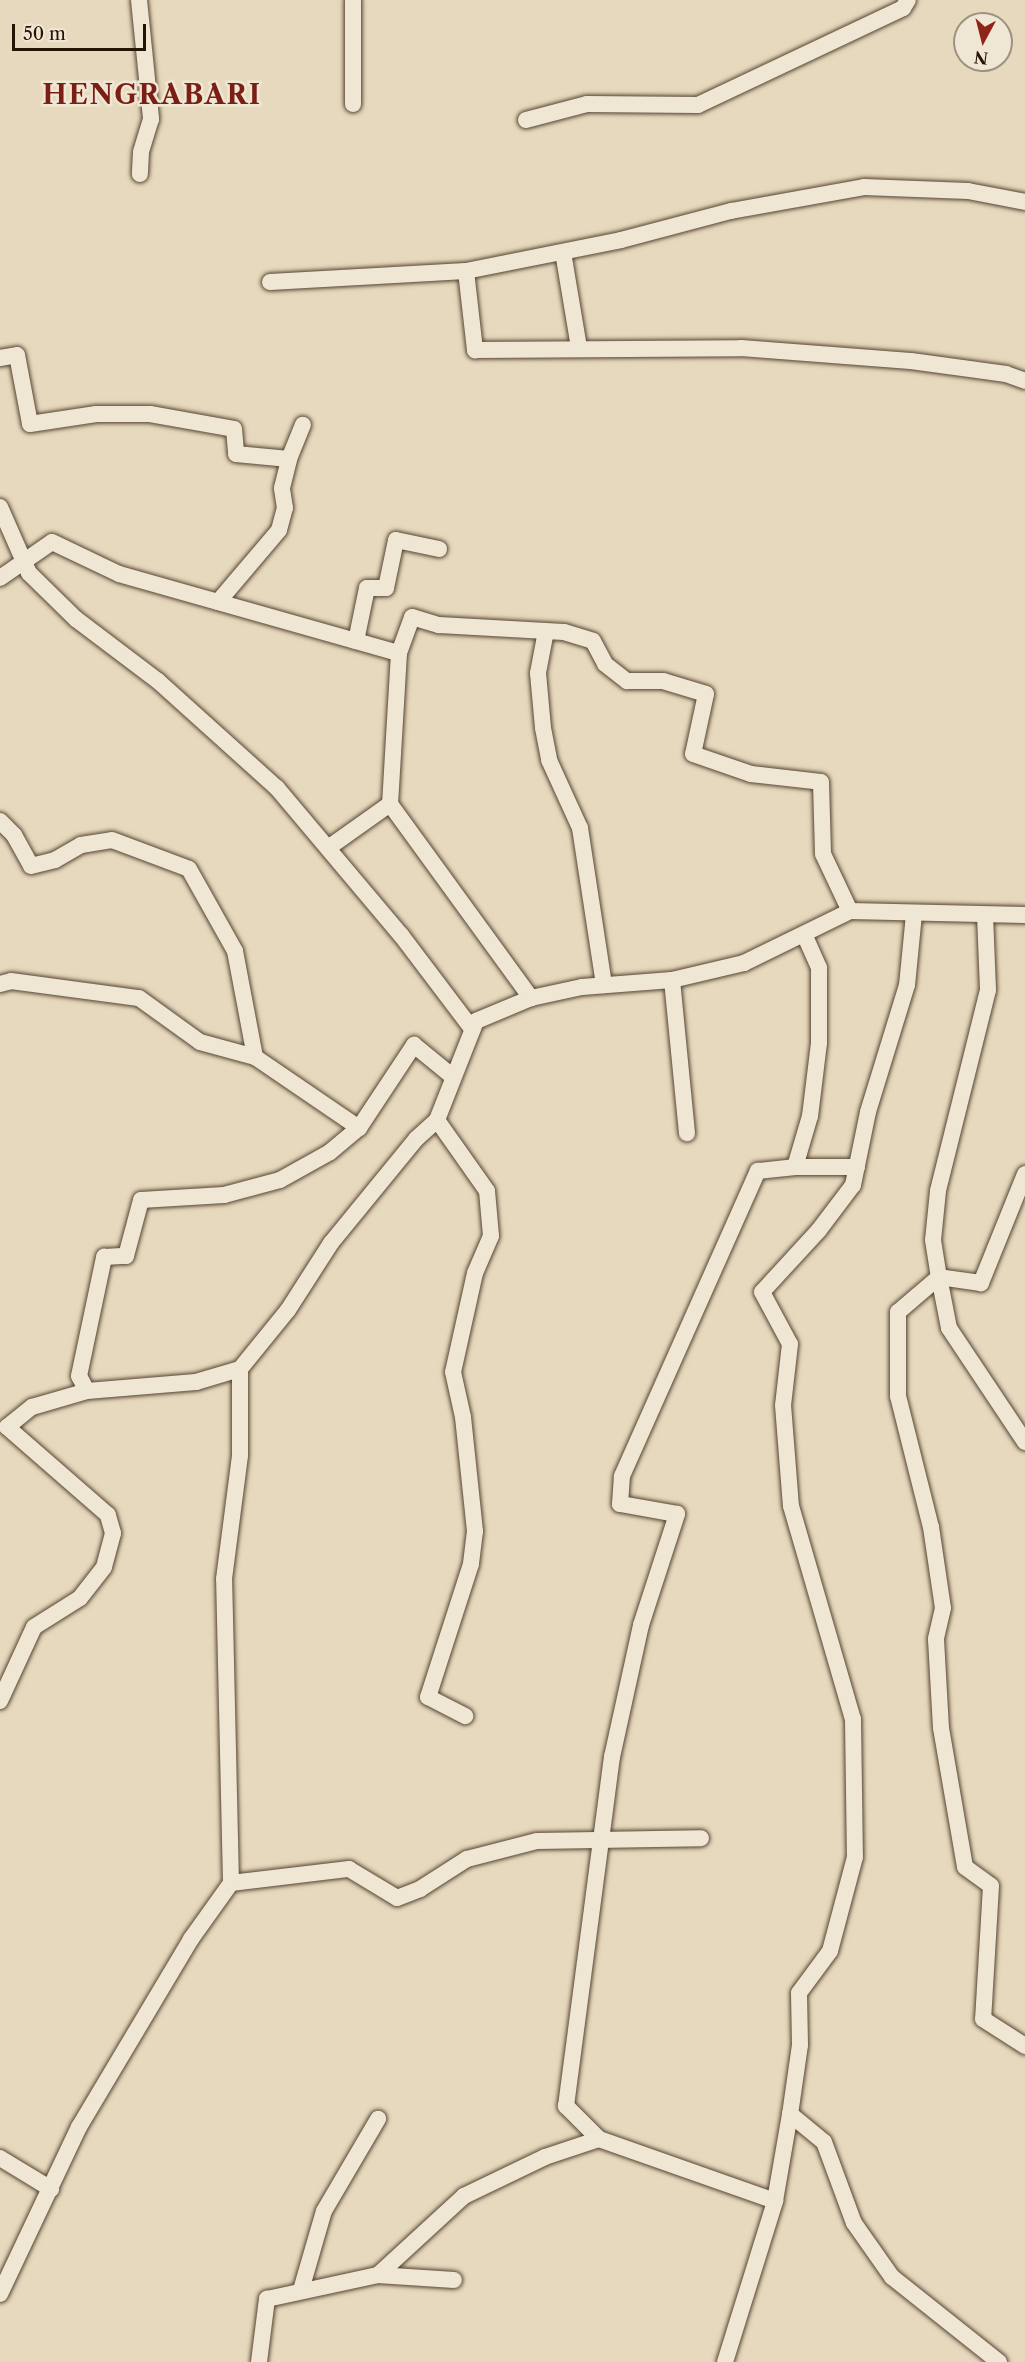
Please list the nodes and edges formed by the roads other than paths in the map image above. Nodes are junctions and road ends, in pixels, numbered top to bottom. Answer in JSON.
{"nodes":[{"id":1,"x":139,"y":0,"type":"edge"},
{"id":2,"x":353,"y":0,"type":"edge"},
{"id":3,"x":908,"y":0,"type":"edge"},
{"id":4,"x":353,"y":104,"type":"dead end"},
{"id":5,"x":526,"y":120,"type":"dead end"},
{"id":6,"x":140,"y":174,"type":"dead end"},
{"id":7,"x":1025,"y":202,"type":"edge"},
{"id":8,"x":563,"y":252,"type":"junction"},
{"id":9,"x":466,"y":271,"type":"junction"},
{"id":10,"x":270,"y":282,"type":"dead end"},
{"id":11,"x":579,"y":348,"type":"junction"},
{"id":12,"x":0,"y":358,"type":"edge"},
{"id":13,"x":1025,"y":381,"type":"edge"},
{"id":14,"x":303,"y":425,"type":"dead end"},
{"id":15,"x":289,"y":459,"type":"junction"},
{"id":16,"x":0,"y":507,"type":"edge"},
{"id":17,"x":439,"y":549,"type":"dead end"},
{"id":18,"x":23,"y":559,"type":"junction"},
{"id":19,"x":0,"y":578,"type":"edge"},
{"id":20,"x":218,"y":602,"type":"junction"},
{"id":21,"x":546,"y":632,"type":"junction"},
{"id":22,"x":356,"y":641,"type":"junction"},
{"id":23,"x":399,"y":653,"type":"junction"},
{"id":24,"x":390,"y":804,"type":"junction"},
{"id":25,"x":0,"y":821,"type":"edge"},
{"id":26,"x":328,"y":849,"type":"junction"},
{"id":27,"x":850,"y":911,"type":"junction"},
{"id":28,"x":914,"y":914,"type":"junction"},
{"id":29,"x":985,"y":915,"type":"junction"},
{"id":30,"x":1025,"y":915,"type":"edge"},
{"id":31,"x":804,"y":934,"type":"junction"},
{"id":32,"x":672,"y":980,"type":"junction"},
{"id":33,"x":0,"y":984,"type":"edge"},
{"id":34,"x":604,"y":985,"type":"junction"},
{"id":35,"x":531,"y":998,"type":"junction"},
{"id":36,"x":472,"y":1029,"type":"junction"},
{"id":37,"x":255,"y":1057,"type":"junction"},
{"id":38,"x":452,"y":1076,"type":"junction"},
{"id":39,"x":437,"y":1120,"type":"junction"},
{"id":40,"x":359,"y":1128,"type":"junction"},
{"id":41,"x":687,"y":1133,"type":"dead end"},
{"id":42,"x":795,"y":1167,"type":"junction"},
{"id":43,"x":857,"y":1167,"type":"junction"},
{"id":44,"x":1025,"y":1174,"type":"edge"},
{"id":45,"x":939,"y":1277,"type":"junction"},
{"id":46,"x":240,"y":1369,"type":"junction"},
{"id":47,"x":87,"y":1390,"type":"junction"},
{"id":48,"x":3,"y":1431,"type":"edge"},
{"id":49,"x":1025,"y":1442,"type":"edge"},
{"id":50,"x":0,"y":1701,"type":"edge"},
{"id":51,"x":465,"y":1716,"type":"dead end"},
{"id":52,"x":600,"y":1837,"type":"junction"},
{"id":53,"x":701,"y":1838,"type":"dead end"},
{"id":54,"x":231,"y":1882,"type":"junction"},
{"id":55,"x":1025,"y":2046,"type":"edge"},
{"id":56,"x":790,"y":2114,"type":"junction"},
{"id":57,"x":378,"y":2119,"type":"dead end"},
{"id":58,"x":599,"y":2139,"type":"junction"},
{"id":59,"x":0,"y":2158,"type":"edge"},
{"id":60,"x":51,"y":2189,"type":"junction"},
{"id":61,"x":775,"y":2201,"type":"junction"},
{"id":62,"x":378,"y":2275,"type":"junction"},
{"id":63,"x":454,"y":2280,"type":"dead end"},
{"id":64,"x":301,"y":2290,"type":"junction"},
{"id":65,"x":0,"y":2294,"type":"edge"},
{"id":66,"x":259,"y":2362,"type":"edge"},
{"id":67,"x":725,"y":2362,"type":"edge"},
{"id":68,"x":999,"y":2362,"type":"edge"}],
"edges":[{"from":1,"to":6,"type":"street"},
{"from":2,"to":4,"type":"street"},
{"from":3,"to":5,"type":"street"},
{"from":7,"to":8,"type":"street"},
{"from":8,"to":9,"type":"street"},
{"from":8,"to":11,"type":"street"},
{"from":9,"to":10,"type":"street"},
{"from":9,"to":11,"type":"street"},
{"from":11,"to":13,"type":"street"},
{"from":12,"to":15,"type":"street"},
{"from":14,"to":15,"type":"street"},
{"from":15,"to":20,"type":"street"},
{"from":16,"to":18,"type":"street"},
{"from":17,"to":22,"type":"street"},
{"from":18,"to":19,"type":"street"},
{"from":18,"to":20,"type":"street"},
{"from":18,"to":26,"type":"street"},
{"from":20,"to":22,"type":"street"},
{"from":21,"to":23,"type":"street"},
{"from":21,"to":27,"type":"street"},
{"from":21,"to":34,"type":"street"},
{"from":22,"to":23,"type":"street"},
{"from":23,"to":24,"type":"street"},
{"from":24,"to":26,"type":"street"},
{"from":24,"to":35,"type":"street"},
{"from":25,"to":37,"type":"street"},
{"from":26,"to":36,"type":"street"},
{"from":27,"to":28,"type":"street"},
{"from":27,"to":31,"type":"street"},
{"from":28,"to":29,"type":"street"},
{"from":28,"to":43,"type":"street"},
{"from":29,"to":30,"type":"street"},
{"from":29,"to":45,"type":"street"},
{"from":31,"to":32,"type":"street"},
{"from":31,"to":42,"type":"street"},
{"from":32,"to":34,"type":"street"},
{"from":32,"to":41,"type":"street"},
{"from":33,"to":37,"type":"street"},
{"from":34,"to":35,"type":"street"},
{"from":35,"to":36,"type":"street"},
{"from":36,"to":38,"type":"street"},
{"from":37,"to":40,"type":"street"},
{"from":38,"to":39,"type":"street"},
{"from":38,"to":40,"type":"street"},
{"from":39,"to":46,"type":"street"},
{"from":39,"to":51,"type":"street"},
{"from":40,"to":47,"type":"street"},
{"from":42,"to":43,"type":"street"},
{"from":42,"to":52,"type":"street"},
{"from":43,"to":56,"type":"street"},
{"from":44,"to":45,"type":"street"},
{"from":45,"to":49,"type":"street"},
{"from":45,"to":55,"type":"street"},
{"from":46,"to":47,"type":"street"},
{"from":46,"to":54,"type":"street"},
{"from":47,"to":48,"type":"street"},
{"from":48,"to":50,"type":"street"},
{"from":52,"to":53,"type":"street"},
{"from":52,"to":54,"type":"street"},
{"from":52,"to":58,"type":"street"},
{"from":54,"to":60,"type":"street"},
{"from":56,"to":61,"type":"street"},
{"from":56,"to":68,"type":"street"},
{"from":57,"to":64,"type":"street"},
{"from":58,"to":61,"type":"street"},
{"from":58,"to":62,"type":"street"},
{"from":59,"to":60,"type":"street"},
{"from":60,"to":65,"type":"street"},
{"from":61,"to":67,"type":"street"},
{"from":62,"to":63,"type":"street"},
{"from":62,"to":64,"type":"street"},
{"from":64,"to":66,"type":"street"}]}
